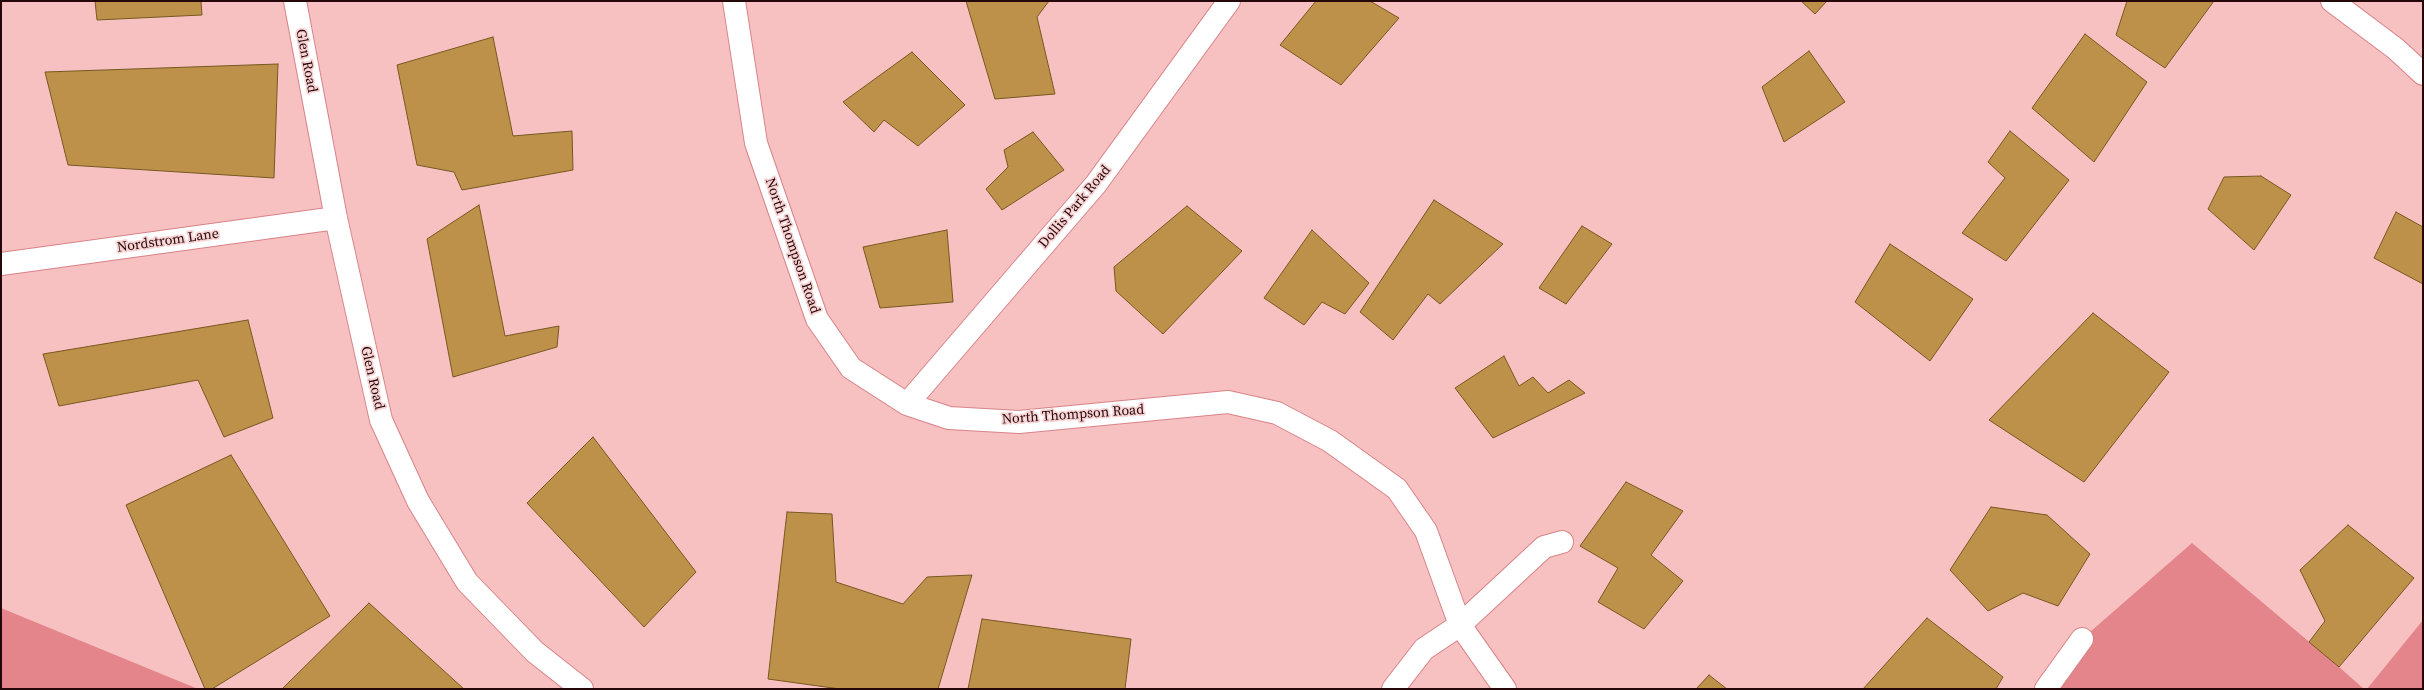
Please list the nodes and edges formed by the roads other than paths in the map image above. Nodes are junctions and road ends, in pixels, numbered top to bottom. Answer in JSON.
{"nodes":[{"id":1,"x":295,"y":1,"type":"edge"},
{"id":2,"x":734,"y":1,"type":"edge"},
{"id":3,"x":1229,"y":1,"type":"edge"},
{"id":4,"x":2332,"y":1,"type":"edge"},
{"id":5,"x":2423,"y":74,"type":"edge"},
{"id":6,"x":336,"y":218,"type":"junction"},
{"id":7,"x":1,"y":264,"type":"edge"},
{"id":8,"x":907,"y":404,"type":"junction"},
{"id":9,"x":1562,"y":542,"type":"dead end"},
{"id":10,"x":1460,"y":624,"type":"junction"},
{"id":11,"x":2082,"y":639,"type":"dead end"},
{"id":12,"x":582,"y":689,"type":"edge"},
{"id":13,"x":1393,"y":689,"type":"edge"},
{"id":14,"x":1505,"y":689,"type":"edge"},
{"id":15,"x":2046,"y":689,"type":"edge"}],
"edges":[{"from":1,"to":6,"type":"street","name":"Glen Road"},
{"from":2,"to":8,"type":"street","name":"North Thompson Road"},
{"from":3,"to":8,"type":"street","name":"Dollis Park Road"},
{"from":4,"to":5,"type":"street"},
{"from":6,"to":7,"type":"street","name":"Nordstrom Lane"},
{"from":6,"to":12,"type":"street","name":"Glen Road"},
{"from":8,"to":10,"type":"street","name":"North Thompson Road"},
{"from":9,"to":10,"type":"street"},
{"from":10,"to":13,"type":"street"},
{"from":10,"to":14,"type":"street","name":"North Thompson Road"},
{"from":11,"to":15,"type":"street"}]}
